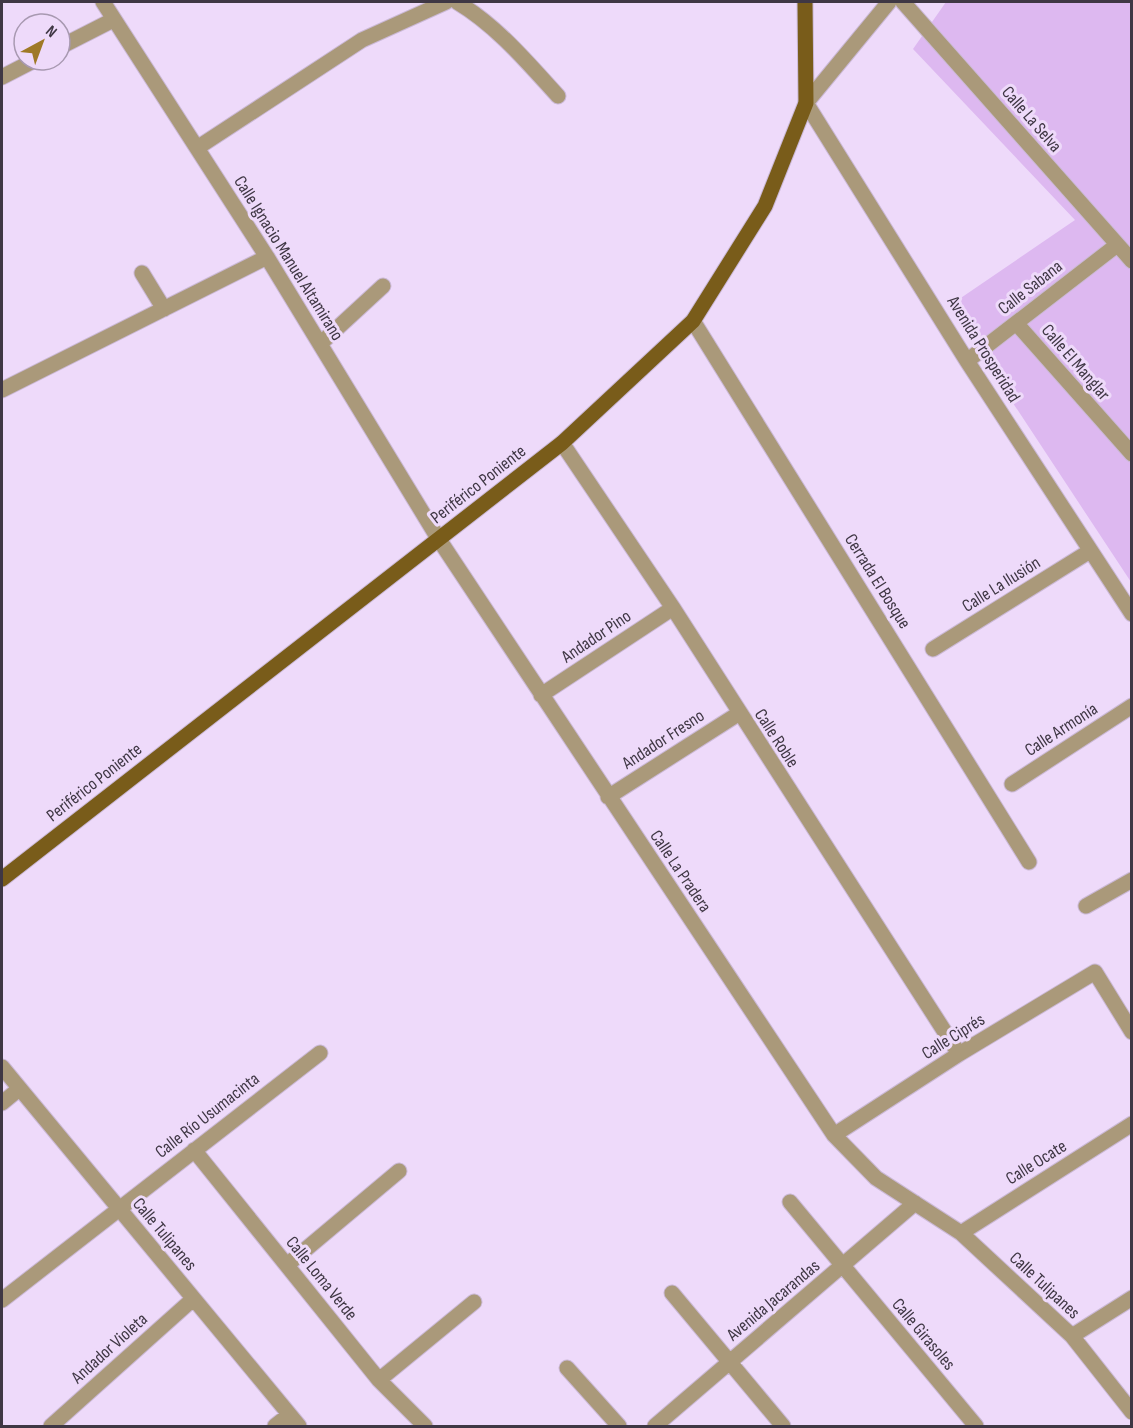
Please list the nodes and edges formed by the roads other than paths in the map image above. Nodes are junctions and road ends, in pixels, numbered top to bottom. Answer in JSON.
{"nodes":[{"id":1,"x":102,"y":2,"type":"edge"},
{"id":2,"x":446,"y":2,"type":"edge"},
{"id":3,"x":457,"y":2,"type":"edge"},
{"id":4,"x":805,"y":2,"type":"edge"},
{"id":5,"x":889,"y":2,"type":"edge"},
{"id":6,"x":903,"y":2,"type":"edge"},
{"id":7,"x":113,"y":20,"type":"junction"},
{"id":8,"x":72,"y":41,"type":"edge"},
{"id":9,"x":558,"y":96,"type":"dead end"},
{"id":10,"x":806,"y":103,"type":"junction"},
{"id":11,"x":197,"y":148,"type":"junction"},
{"id":12,"x":1116,"y":245,"type":"junction"},
{"id":13,"x":267,"y":257,"type":"junction"},
{"id":14,"x":1131,"y":261,"type":"edge"},
{"id":15,"x":142,"y":273,"type":"dead end"},
{"id":16,"x":383,"y":286,"type":"dead end"},
{"id":17,"x":164,"y":309,"type":"junction"},
{"id":18,"x":693,"y":321,"type":"junction"},
{"id":19,"x":1016,"y":323,"type":"junction"},
{"id":20,"x":320,"y":344,"type":"junction"},
{"id":21,"x":967,"y":361,"type":"junction"},
{"id":22,"x":2,"y":390,"type":"edge"},
{"id":23,"x":562,"y":443,"type":"junction"},
{"id":24,"x":1131,"y":454,"type":"edge"},
{"id":25,"x":438,"y":538,"type":"junction"},
{"id":26,"x":1090,"y":551,"type":"junction"},
{"id":27,"x":673,"y":608,"type":"junction"},
{"id":28,"x":1131,"y":614,"type":"edge"},
{"id":29,"x":933,"y":649,"type":"dead end"},
{"id":30,"x":541,"y":695,"type":"junction"},
{"id":31,"x":1131,"y":706,"type":"edge"},
{"id":32,"x":738,"y":714,"type":"junction"},
{"id":33,"x":1012,"y":784,"type":"dead end"},
{"id":34,"x":609,"y":797,"type":"junction"},
{"id":35,"x":1029,"y":862,"type":"dead end"},
{"id":36,"x":2,"y":879,"type":"edge"},
{"id":37,"x":1131,"y":880,"type":"edge"},
{"id":38,"x":1086,"y":906,"type":"dead end"},
{"id":39,"x":1131,"y":1032,"type":"edge"},
{"id":40,"x":320,"y":1053,"type":"dead end"},
{"id":41,"x":959,"y":1054,"type":"junction"},
{"id":42,"x":2,"y":1067,"type":"edge"},
{"id":43,"x":19,"y":1089,"type":"junction"},
{"id":44,"x":2,"y":1103,"type":"edge"},
{"id":45,"x":1131,"y":1124,"type":"edge"},
{"id":46,"x":834,"y":1136,"type":"junction"},
{"id":47,"x":194,"y":1150,"type":"junction"},
{"id":48,"x":399,"y":1171,"type":"dead end"},
{"id":49,"x":790,"y":1202,"type":"dead end"},
{"id":50,"x":915,"y":1203,"type":"junction"},
{"id":51,"x":118,"y":1209,"type":"junction"},
{"id":52,"x":961,"y":1233,"type":"junction"},
{"id":53,"x":287,"y":1265,"type":"junction"},
{"id":54,"x":843,"y":1266,"type":"junction"},
{"id":55,"x":672,"y":1293,"type":"dead end"},
{"id":56,"x":1131,"y":1298,"type":"edge"},
{"id":57,"x":194,"y":1299,"type":"junction"},
{"id":58,"x":2,"y":1300,"type":"edge"},
{"id":59,"x":474,"y":1302,"type":"dead end"},
{"id":60,"x":1072,"y":1336,"type":"junction"},
{"id":61,"x":730,"y":1362,"type":"junction"},
{"id":62,"x":567,"y":1368,"type":"dead end"},
{"id":63,"x":379,"y":1380,"type":"junction"},
{"id":64,"x":1131,"y":1412,"type":"edge"},
{"id":65,"x":294,"y":1421,"type":"edge"},
{"id":66,"x":51,"y":1426,"type":"edge"},
{"id":67,"x":275,"y":1426,"type":"edge"},
{"id":68,"x":425,"y":1426,"type":"edge"},
{"id":69,"x":619,"y":1426,"type":"edge"},
{"id":70,"x":655,"y":1426,"type":"edge"},
{"id":71,"x":783,"y":1426,"type":"edge"},
{"id":72,"x":976,"y":1426,"type":"edge"}],
"edges":[{"from":1,"to":7,"type":"street","name":"Calle Ignacio Manuel Altamirano"},
{"from":2,"to":11,"type":"street"},
{"from":3,"to":9,"type":"street"},
{"from":4,"to":10,"type":"main road","name":"Periférico Poniente"},
{"from":5,"to":10,"type":"street"},
{"from":6,"to":12,"type":"street","name":"Calle La Selva"},
{"from":7,"to":8,"type":"street"},
{"from":7,"to":11,"type":"street","name":"Calle Ignacio Manuel Altamirano"},
{"from":10,"to":18,"type":"main road","name":"Periférico Poniente"},
{"from":10,"to":21,"type":"street","name":"Avenida Prosperidad"},
{"from":11,"to":13,"type":"street","name":"Calle Ignacio Manuel Altamirano"},
{"from":12,"to":14,"type":"street","name":"Calle La Selva"},
{"from":12,"to":19,"type":"street","name":"Calle Sabana"},
{"from":13,"to":17,"type":"street"},
{"from":13,"to":20,"type":"street","name":"Calle Ignacio Manuel Altamirano"},
{"from":15,"to":17,"type":"street"},
{"from":16,"to":20,"type":"street"},
{"from":17,"to":22,"type":"street"},
{"from":18,"to":23,"type":"main road","name":"Periférico Poniente"},
{"from":18,"to":35,"type":"street","name":"Cerrada El Bosque"},
{"from":19,"to":21,"type":"street","name":"Calle Sabana"},
{"from":19,"to":24,"type":"street","name":"Calle El Manglar"},
{"from":20,"to":25,"type":"street","name":"Calle Ignacio Manuel Altamirano"},
{"from":21,"to":26,"type":"street","name":"Avenida Prosperidad"},
{"from":23,"to":25,"type":"main road","name":"Periférico Poniente"},
{"from":23,"to":27,"type":"street","name":"Calle Roble"},
{"from":25,"to":30,"type":"street","name":"Calle La Pradera"},
{"from":25,"to":36,"type":"main road","name":"Periférico Poniente"},
{"from":26,"to":28,"type":"street","name":"Avenida Prosperidad"},
{"from":26,"to":29,"type":"street","name":"Calle La Ilusión"},
{"from":27,"to":30,"type":"street","name":"Andador Pino"},
{"from":27,"to":32,"type":"street","name":"Calle Roble"},
{"from":30,"to":34,"type":"street","name":"Calle La Pradera"},
{"from":31,"to":33,"type":"street","name":"Calle Armonía"},
{"from":32,"to":34,"type":"street","name":"Andador Fresno"},
{"from":32,"to":41,"type":"street","name":"Calle Roble"},
{"from":34,"to":46,"type":"street","name":"Calle La Pradera"},
{"from":37,"to":38,"type":"street"},
{"from":39,"to":41,"type":"street","name":"Calle Ciprés"},
{"from":40,"to":47,"type":"street","name":"Calle Río Usumacinta"},
{"from":41,"to":46,"type":"street","name":"Calle Ciprés"},
{"from":42,"to":43,"type":"street","name":"Calle Tulipanes"},
{"from":43,"to":44,"type":"street"},
{"from":43,"to":51,"type":"street","name":"Calle Tulipanes"},
{"from":45,"to":52,"type":"street","name":"Calle Ocate"},
{"from":46,"to":50,"type":"street","name":"Calle La Pradera"},
{"from":47,"to":51,"type":"street","name":"Calle Río Usumacinta"},
{"from":47,"to":53,"type":"street","name":"Calle Loma Verde"},
{"from":48,"to":53,"type":"street"},
{"from":49,"to":54,"type":"street","name":"Calle Girasoles"},
{"from":50,"to":52,"type":"street","name":"Calle Tulipanes"},
{"from":50,"to":54,"type":"street","name":"Avenida Jacarandas"},
{"from":51,"to":57,"type":"street","name":"Calle Tulipanes"},
{"from":51,"to":58,"type":"street","name":"Calle Río Usumacinta"},
{"from":52,"to":60,"type":"street","name":"Calle Tulipanes"},
{"from":53,"to":63,"type":"street","name":"Calle Loma Verde"},
{"from":54,"to":61,"type":"street","name":"Avenida Jacarandas"},
{"from":54,"to":72,"type":"street","name":"Calle Girasoles"},
{"from":55,"to":61,"type":"street"},
{"from":56,"to":60,"type":"street"},
{"from":57,"to":65,"type":"street","name":"Calle Tulipanes"},
{"from":57,"to":66,"type":"street","name":"Andador Violeta"},
{"from":59,"to":63,"type":"street"},
{"from":60,"to":64,"type":"street","name":"Calle Tulipanes"},
{"from":61,"to":70,"type":"street","name":"Avenida Jacarandas"},
{"from":61,"to":71,"type":"street"},
{"from":62,"to":69,"type":"street"},
{"from":63,"to":68,"type":"street","name":"Calle Loma Verde"},
{"from":65,"to":67,"type":"street"}]}
